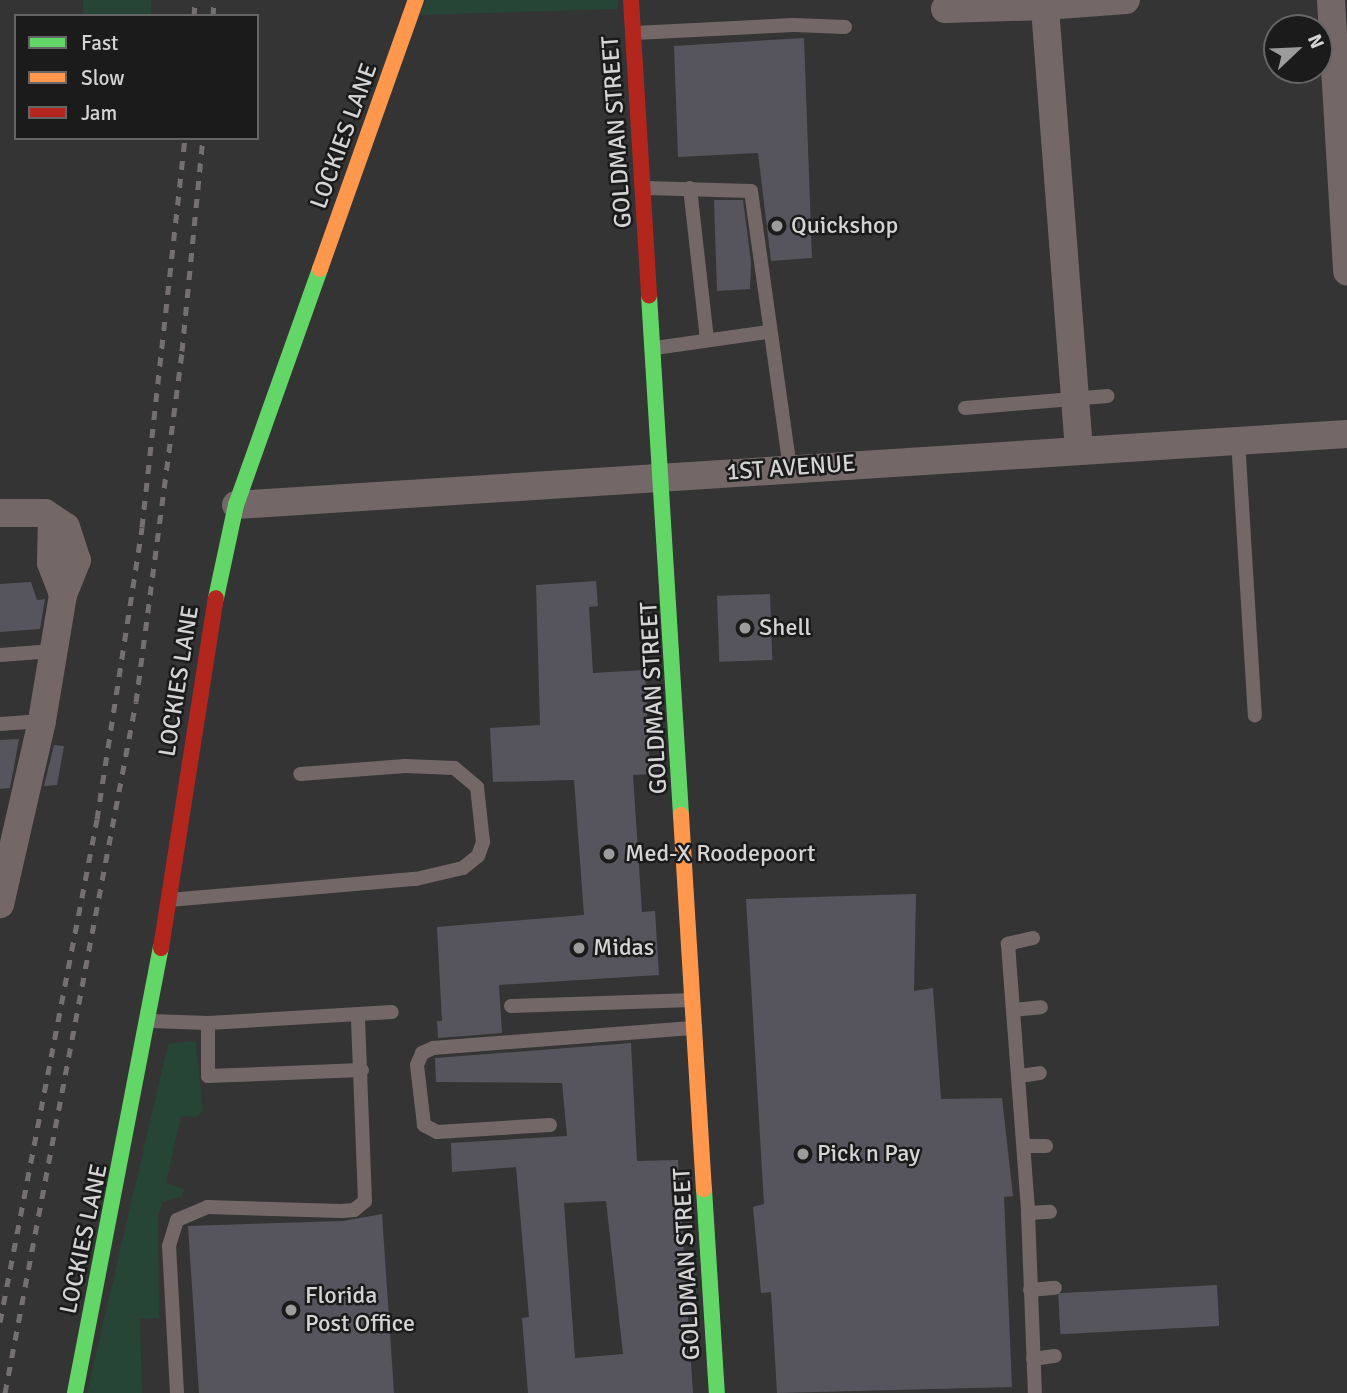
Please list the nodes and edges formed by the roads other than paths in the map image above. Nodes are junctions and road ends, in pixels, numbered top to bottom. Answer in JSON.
{"nodes":[{"id":1,"x":416,"y":0,"type":"edge"},
{"id":2,"x":631,"y":0,"type":"edge"},
{"id":3,"x":1126,"y":0,"type":"edge"},
{"id":4,"x":1331,"y":0,"type":"edge"},
{"id":5,"x":1045,"y":6,"type":"junction"},
{"id":6,"x":945,"y":9,"type":"dead end"},
{"id":7,"x":845,"y":27,"type":"dead end"},
{"id":8,"x":634,"y":33,"type":"junction"},
{"id":9,"x":644,"y":188,"type":"junction"},
{"id":10,"x":690,"y":188,"type":"junction"},
{"id":11,"x":1347,"y":272,"type":"edge"},
{"id":12,"x":768,"y":332,"type":"junction"},
{"id":13,"x":707,"y":341,"type":"junction"},
{"id":14,"x":655,"y":348,"type":"junction"},
{"id":15,"x":1107,"y":396,"type":"dead end"},
{"id":16,"x":1075,"y":398,"type":"junction"},
{"id":17,"x":965,"y":408,"type":"dead end"},
{"id":18,"x":1347,"y":434,"type":"edge"},
{"id":19,"x":1238,"y":440,"type":"junction"},
{"id":20,"x":1079,"y":450,"type":"junction"},
{"id":21,"x":790,"y":468,"type":"junction"},
{"id":22,"x":664,"y":477,"type":"junction"},
{"id":23,"x":236,"y":505,"type":"junction"},
{"id":24,"x":0,"y":513,"type":"edge"},
{"id":25,"x":53,"y":651,"type":"junction"},
{"id":26,"x":0,"y":655,"type":"edge"},
{"id":27,"x":1255,"y":715,"type":"dead end"},
{"id":28,"x":41,"y":722,"type":"junction"},
{"id":29,"x":0,"y":724,"type":"edge"},
{"id":30,"x":300,"y":774,"type":"dead end"},
{"id":31,"x":168,"y":900,"type":"junction"},
{"id":32,"x":0,"y":904,"type":"edge"},
{"id":33,"x":1033,"y":938,"type":"dead end"},
{"id":34,"x":694,"y":1000,"type":"junction"},
{"id":35,"x":511,"y":1006,"type":"dead end"},
{"id":36,"x":1041,"y":1007,"type":"dead end"},
{"id":37,"x":1014,"y":1010,"type":"junction"},
{"id":38,"x":392,"y":1012,"type":"dead end"},
{"id":39,"x":358,"y":1015,"type":"junction"},
{"id":40,"x":149,"y":1021,"type":"junction"},
{"id":41,"x":208,"y":1023,"type":"junction"},
{"id":42,"x":696,"y":1028,"type":"junction"},
{"id":43,"x":362,"y":1070,"type":"junction"},
{"id":44,"x":1040,"y":1073,"type":"dead end"},
{"id":45,"x":1019,"y":1076,"type":"junction"},
{"id":46,"x":550,"y":1125,"type":"dead end"},
{"id":47,"x":1024,"y":1146,"type":"junction"},
{"id":48,"x":1046,"y":1146,"type":"dead end"},
{"id":49,"x":1050,"y":1212,"type":"dead end"},
{"id":50,"x":1028,"y":1213,"type":"junction"},
{"id":51,"x":1055,"y":1288,"type":"dead end"},
{"id":52,"x":1031,"y":1290,"type":"junction"},
{"id":53,"x":1055,"y":1356,"type":"dead end"},
{"id":54,"x":1033,"y":1359,"type":"junction"},
{"id":55,"x":75,"y":1393,"type":"edge"},
{"id":56,"x":177,"y":1393,"type":"edge"},
{"id":57,"x":717,"y":1393,"type":"edge"},
{"id":58,"x":1035,"y":1393,"type":"edge"}],
"edges":[{"from":1,"to":23,"type":"street","name":"LOCKIES LANE"},
{"from":2,"to":8,"type":"street","name":"GOLDMAN STREET"},
{"from":3,"to":5,"type":"street"},
{"from":4,"to":11,"type":"street"},
{"from":5,"to":6,"type":"street"},
{"from":5,"to":16,"type":"street"},
{"from":7,"to":8,"type":"lane"},
{"from":8,"to":9,"type":"street","name":"GOLDMAN STREET"},
{"from":9,"to":10,"type":"lane"},
{"from":9,"to":14,"type":"street","name":"GOLDMAN STREET"},
{"from":10,"to":12,"type":"lane"},
{"from":10,"to":13,"type":"lane"},
{"from":12,"to":13,"type":"lane"},
{"from":12,"to":21,"type":"lane"},
{"from":13,"to":14,"type":"lane"},
{"from":14,"to":22,"type":"street","name":"GOLDMAN STREET"},
{"from":15,"to":16,"type":"lane"},
{"from":16,"to":17,"type":"lane"},
{"from":16,"to":20,"type":"street"},
{"from":18,"to":19,"type":"street","name":"1ST AVENUE"},
{"from":19,"to":20,"type":"street","name":"1ST AVENUE"},
{"from":19,"to":27,"type":"lane"},
{"from":20,"to":21,"type":"street","name":"1ST AVENUE"},
{"from":21,"to":22,"type":"street","name":"1ST AVENUE"},
{"from":22,"to":23,"type":"street","name":"1ST AVENUE"},
{"from":22,"to":34,"type":"street","name":"GOLDMAN STREET"},
{"from":23,"to":31,"type":"street","name":"LOCKIES LANE"},
{"from":24,"to":25,"type":"street"},
{"from":25,"to":26,"type":"lane"},
{"from":25,"to":28,"type":"street"},
{"from":28,"to":29,"type":"lane"},
{"from":28,"to":32,"type":"street"},
{"from":30,"to":31,"type":"lane"},
{"from":31,"to":40,"type":"street","name":"LOCKIES LANE"},
{"from":33,"to":37,"type":"lane"},
{"from":34,"to":35,"type":"lane"},
{"from":34,"to":42,"type":"street","name":"GOLDMAN STREET"},
{"from":36,"to":37,"type":"lane"},
{"from":37,"to":45,"type":"lane"},
{"from":38,"to":39,"type":"lane"},
{"from":39,"to":41,"type":"lane"},
{"from":39,"to":43,"type":"lane"},
{"from":40,"to":41,"type":"lane"},
{"from":40,"to":55,"type":"street","name":"LOCKIES LANE"},
{"from":41,"to":43,"type":"lane"},
{"from":42,"to":46,"type":"lane"},
{"from":42,"to":57,"type":"street","name":"GOLDMAN STREET"},
{"from":43,"to":56,"type":"lane"},
{"from":44,"to":45,"type":"lane"},
{"from":45,"to":47,"type":"lane"},
{"from":47,"to":48,"type":"lane"},
{"from":47,"to":50,"type":"lane"},
{"from":49,"to":50,"type":"lane"},
{"from":50,"to":52,"type":"lane"},
{"from":51,"to":52,"type":"lane"},
{"from":52,"to":54,"type":"lane"},
{"from":53,"to":54,"type":"lane"},
{"from":54,"to":58,"type":"lane"}]}
